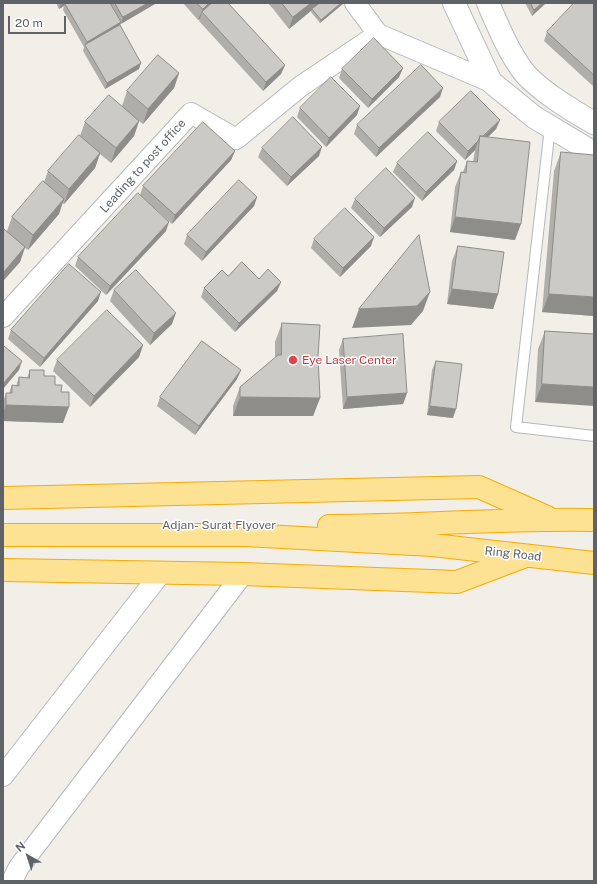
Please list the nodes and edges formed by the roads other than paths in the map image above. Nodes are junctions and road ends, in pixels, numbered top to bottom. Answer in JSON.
{"nodes":[{"id":1,"x":355,"y":3,"type":"edge"},
{"id":2,"x":454,"y":3,"type":"edge"},
{"id":3,"x":488,"y":3,"type":"edge"},
{"id":4,"x":378,"y":34,"type":"junction"},
{"id":5,"x":491,"y":82,"type":"junction"},
{"id":6,"x":594,"y":124,"type":"edge"},
{"id":7,"x":550,"y":127,"type":"junction"},
{"id":8,"x":594,"y":153,"type":"edge"},
{"id":9,"x":3,"y":317,"type":"edge"},
{"id":10,"x":594,"y":436,"type":"edge"},
{"id":11,"x":3,"y":498,"type":"edge"},
{"id":12,"x":551,"y":519,"type":"junction"},
{"id":13,"x":594,"y":520,"type":"edge"},
{"id":14,"x":3,"y":525,"type":"edge"},
{"id":15,"x":3,"y":535,"type":"edge"},
{"id":16,"x":433,"y":535,"type":"junction"},
{"id":17,"x":527,"y":555,"type":"junction"},
{"id":18,"x":594,"y":563,"type":"edge"},
{"id":19,"x":3,"y":570,"type":"edge"},
{"id":20,"x":161,"y":573,"type":"junction"},
{"id":21,"x":243,"y":574,"type":"junction"},
{"id":22,"x":3,"y":776,"type":"edge"},
{"id":23,"x":12,"y":881,"type":"edge"}],
"edges":[{"from":1,"to":4,"type":"street"},
{"from":2,"to":5,"type":"street"},
{"from":3,"to":6,"type":"street"},
{"from":4,"to":5,"type":"street"},
{"from":4,"to":9,"type":"street","name":"Leading to post office"},
{"from":5,"to":7,"type":"street"},
{"from":7,"to":8,"type":"street"},
{"from":7,"to":10,"type":"lane"},
{"from":11,"to":12,"type":"highway"},
{"from":12,"to":13,"type":"highway"},
{"from":12,"to":16,"type":"highway"},
{"from":14,"to":16,"type":"highway","name":"Adjan- Surat Flyover"},
{"from":15,"to":16,"type":"highway","name":"Adjan- Surat Flyover"},
{"from":16,"to":17,"type":"highway","name":"Ring Road"},
{"from":17,"to":18,"type":"highway","name":"Ring Road"},
{"from":17,"to":21,"type":"highway"},
{"from":19,"to":20,"type":"highway"},
{"from":20,"to":21,"type":"highway"},
{"from":20,"to":22,"type":"street"},
{"from":21,"to":23,"type":"street"}]}
